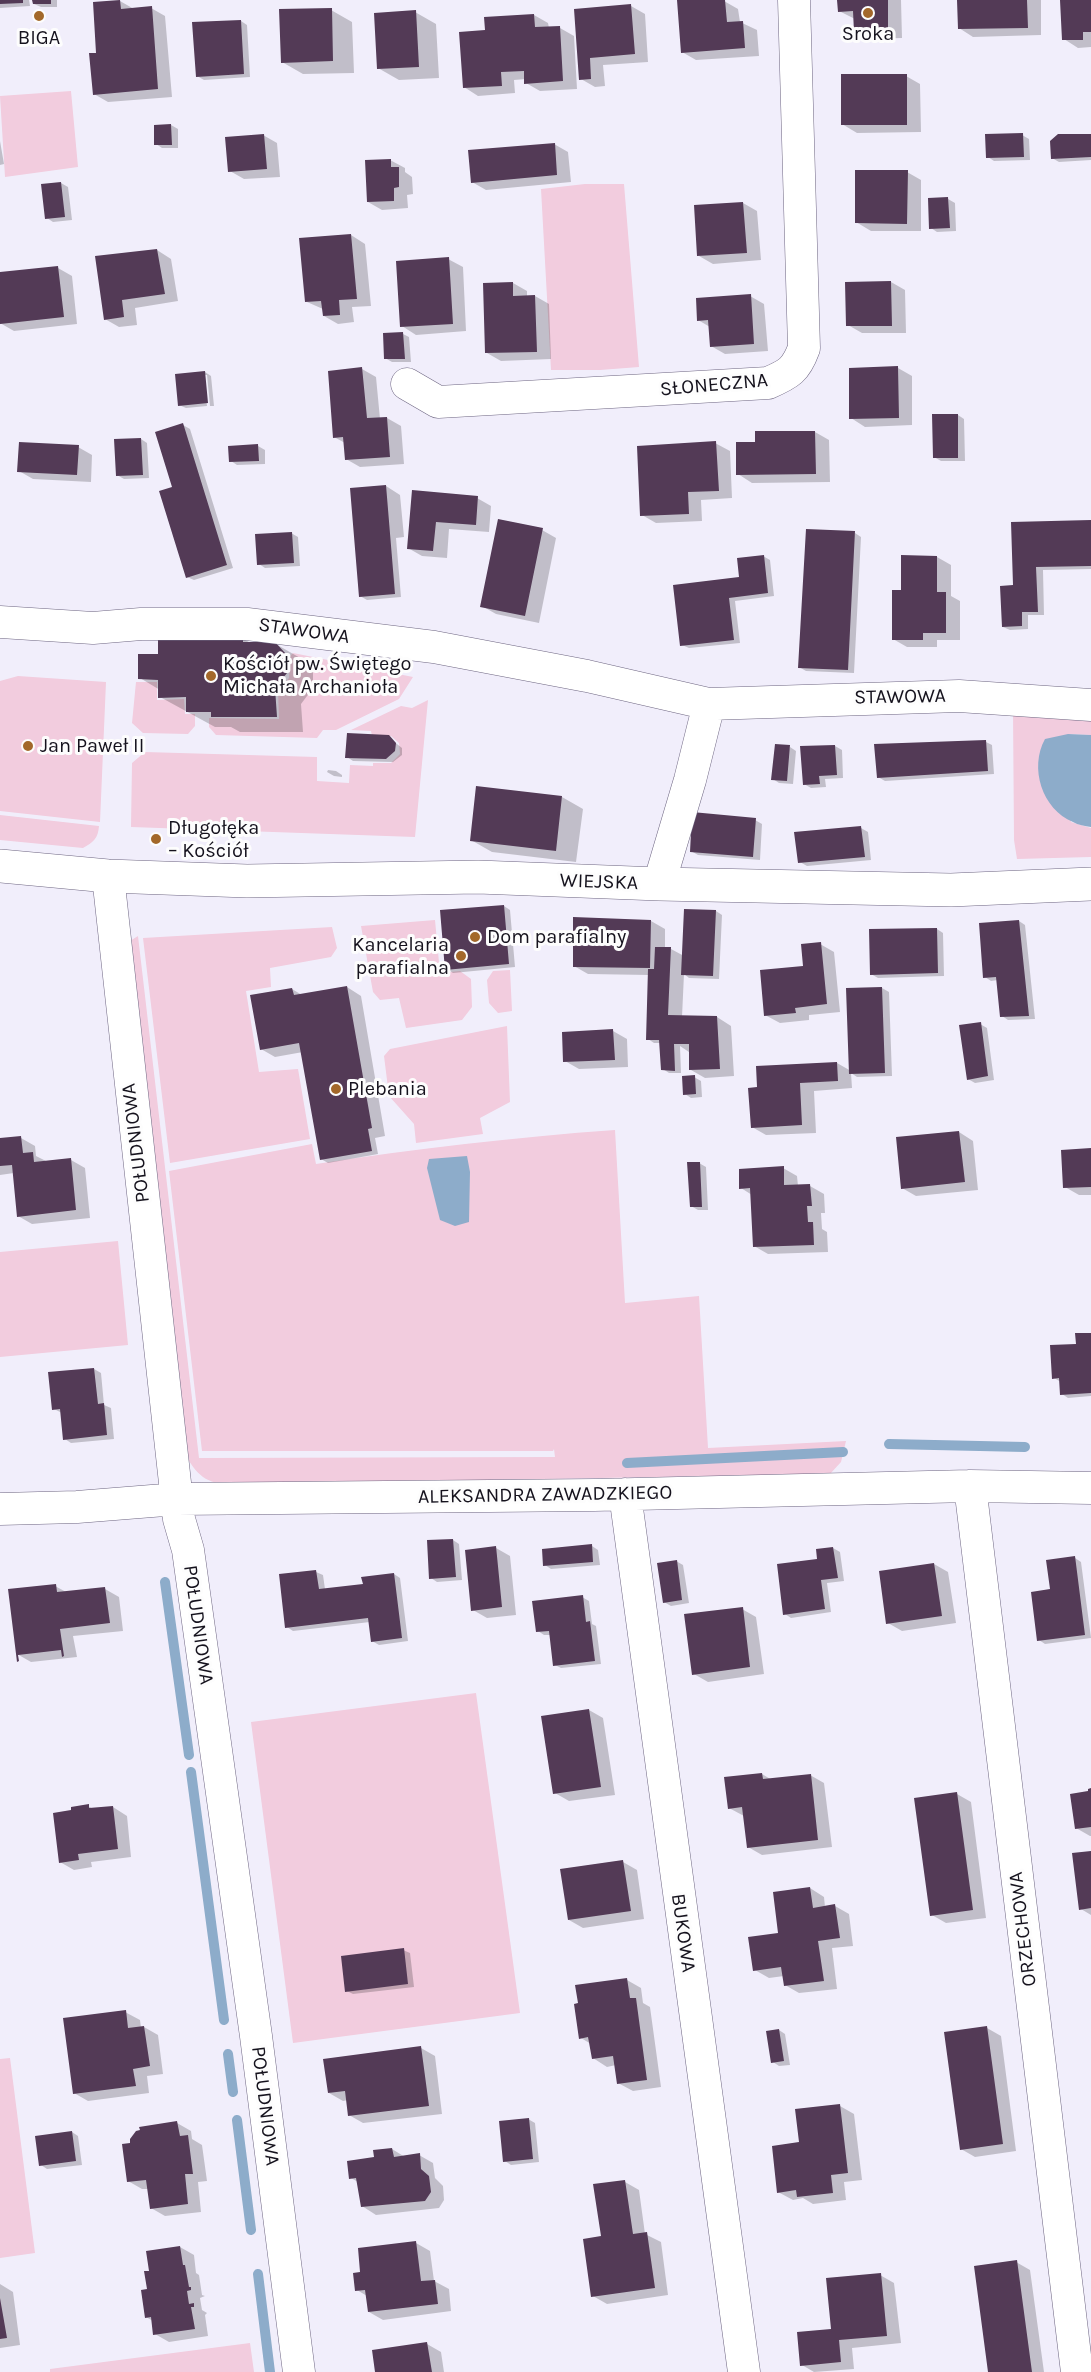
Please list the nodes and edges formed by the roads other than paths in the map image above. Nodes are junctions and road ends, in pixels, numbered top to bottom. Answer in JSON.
{"nodes":[{"id":1,"x":794,"y":0,"type":"edge"},
{"id":2,"x":407,"y":384,"type":"dead end"},
{"id":3,"x":0,"y":622,"type":"edge"},
{"id":4,"x":709,"y":704,"type":"junction"},
{"id":5,"x":1091,"y":705,"type":"edge"},
{"id":6,"x":0,"y":866,"type":"edge"},
{"id":7,"x":108,"y":876,"type":"junction"},
{"id":8,"x":658,"y":884,"type":"junction"},
{"id":9,"x":1091,"y":884,"type":"edge"},
{"id":10,"x":970,"y":1486,"type":"junction"},
{"id":11,"x":1091,"y":1488,"type":"edge"},
{"id":12,"x":625,"y":1494,"type":"junction"},
{"id":13,"x":177,"y":1498,"type":"junction"},
{"id":14,"x":0,"y":1509,"type":"edge"},
{"id":15,"x":299,"y":2372,"type":"edge"},
{"id":16,"x":744,"y":2372,"type":"edge"},
{"id":17,"x":1077,"y":2372,"type":"edge"}],
"edges":[{"from":1,"to":2,"type":"street","name":"SŁONECZNA"},
{"from":3,"to":4,"type":"street","name":"STAWOWA"},
{"from":4,"to":5,"type":"street","name":"STAWOWA"},
{"from":4,"to":8,"type":"street"},
{"from":6,"to":7,"type":"street","name":"WIEJSKA"},
{"from":7,"to":8,"type":"street","name":"WIEJSKA"},
{"from":7,"to":13,"type":"street","name":"POŁUDNIOWA"},
{"from":8,"to":9,"type":"street","name":"WIEJSKA"},
{"from":10,"to":11,"type":"street","name":"ALEKSANDRA ZAWADZKIEGO"},
{"from":10,"to":12,"type":"street","name":"ALEKSANDRA ZAWADZKIEGO"},
{"from":10,"to":17,"type":"street","name":"ORZECHOWA"},
{"from":12,"to":13,"type":"street","name":"ALEKSANDRA ZAWADZKIEGO"},
{"from":12,"to":16,"type":"street","name":"BUKOWA"},
{"from":13,"to":14,"type":"street","name":"ALEKSANDRA ZAWADZKIEGO"},
{"from":13,"to":15,"type":"street","name":"POŁUDNIOWA"}]}
